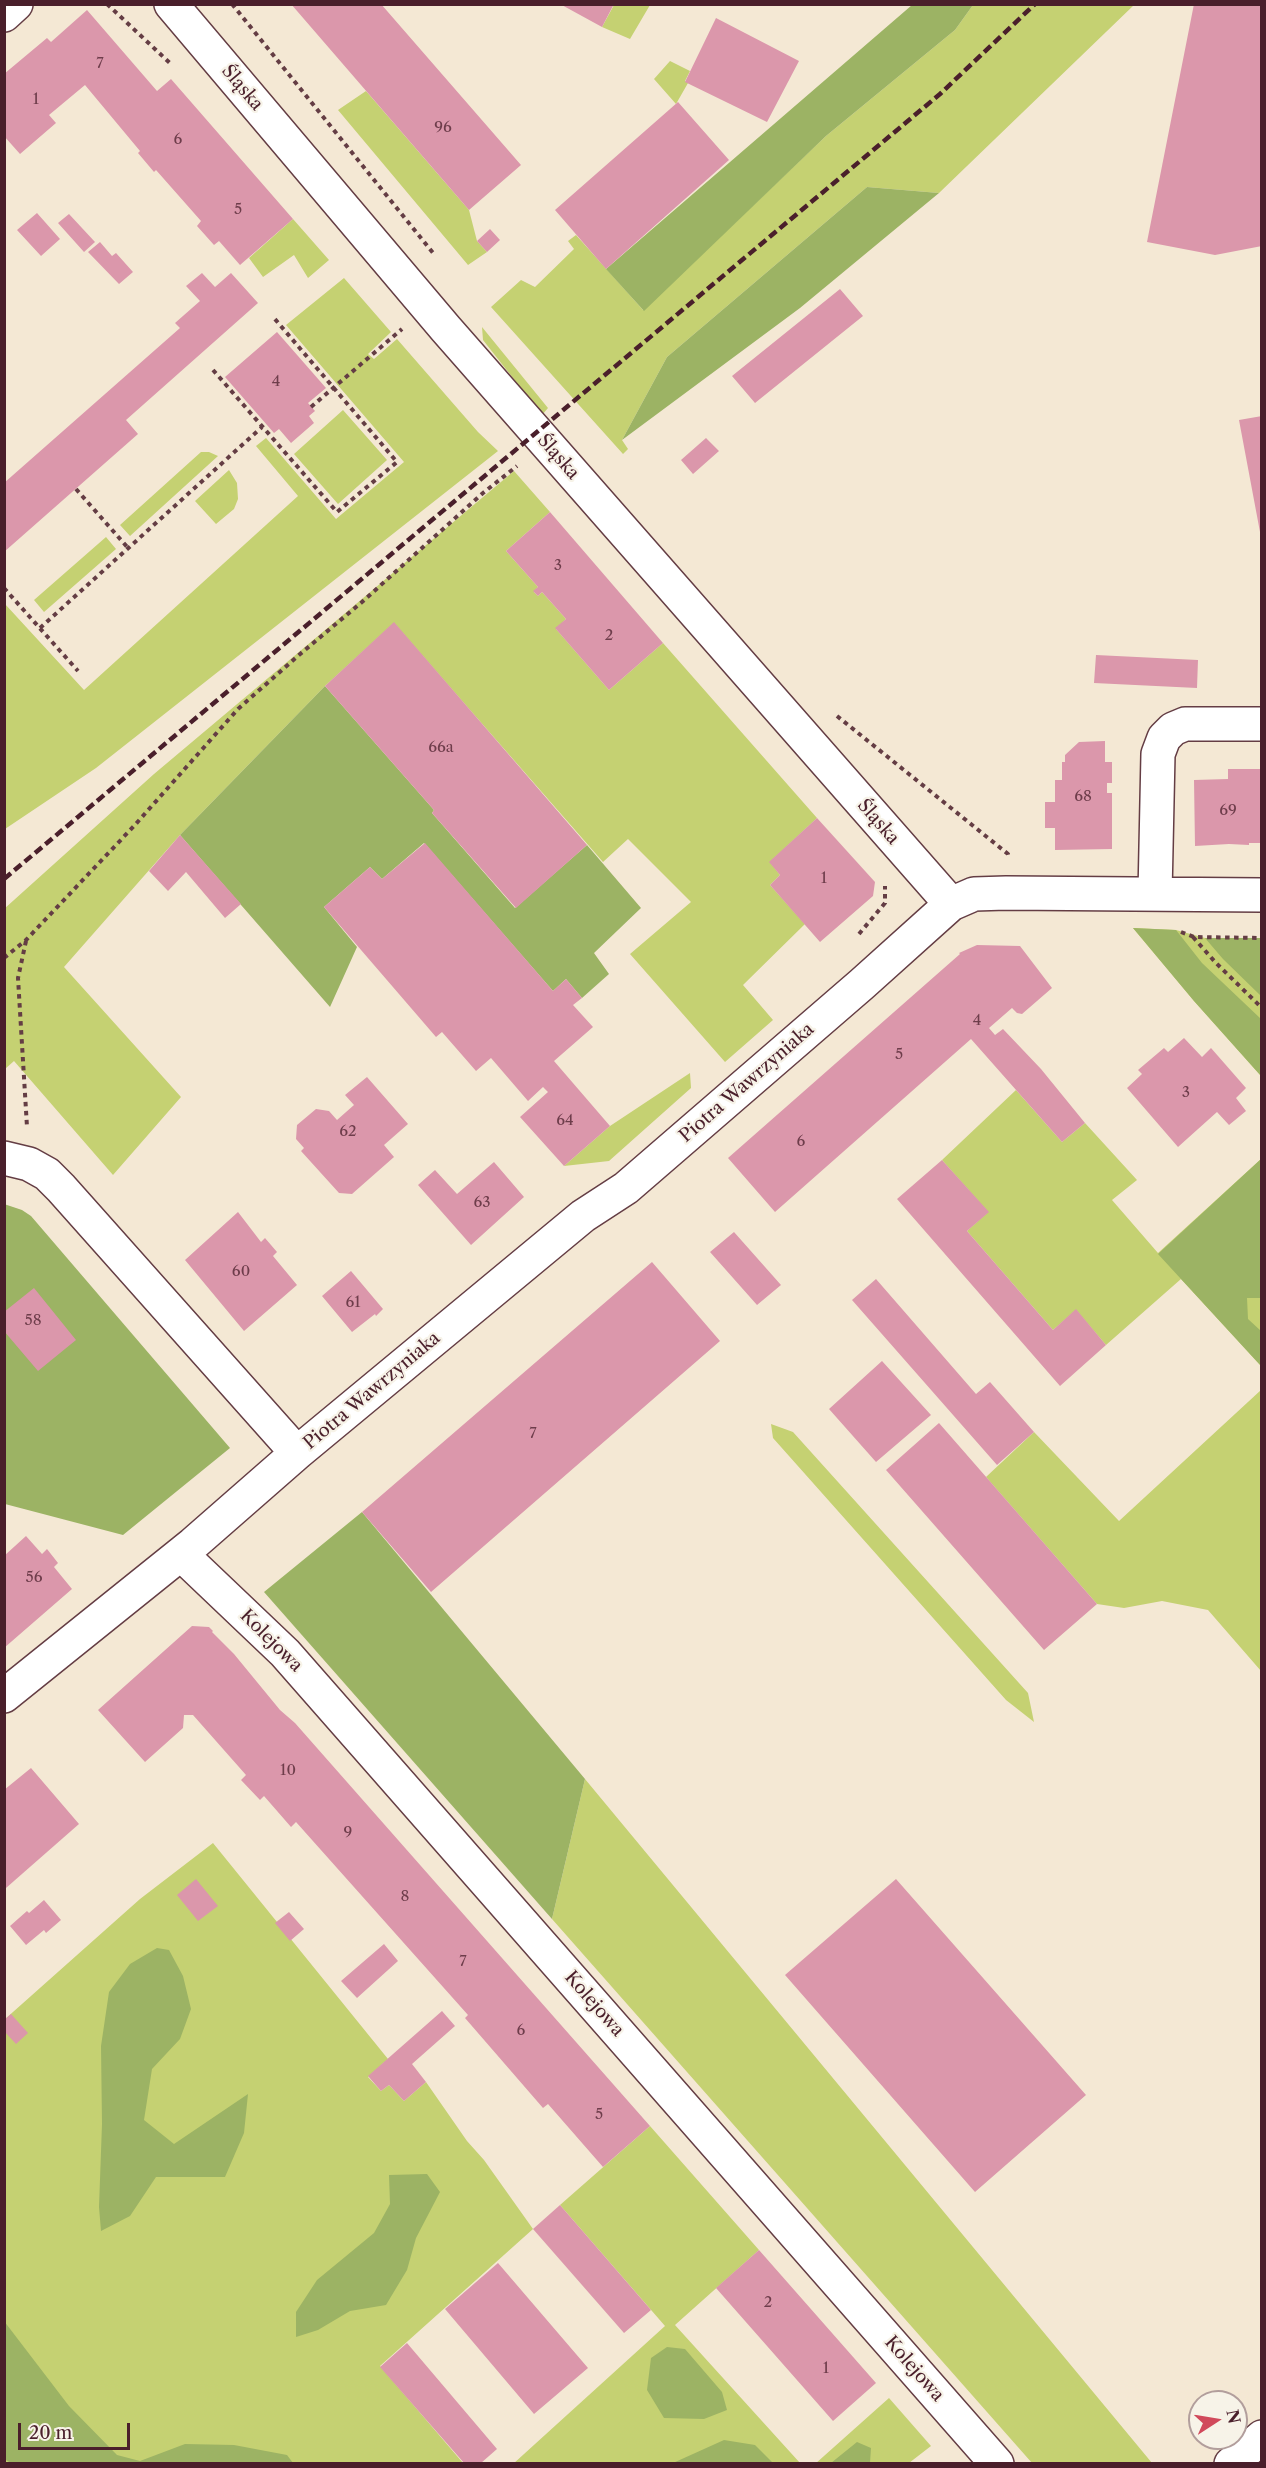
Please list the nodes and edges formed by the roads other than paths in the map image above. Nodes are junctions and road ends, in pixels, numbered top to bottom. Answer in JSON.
{"nodes":[{"id":1,"x":16,"y":4,"type":"edge"},
{"id":2,"x":171,"y":4,"type":"edge"},
{"id":3,"x":4,"y":15,"type":"edge"},
{"id":4,"x":1262,"y":724,"type":"edge"},
{"id":5,"x":1155,"y":894,"type":"junction"},
{"id":6,"x":1262,"y":895,"type":"edge"},
{"id":7,"x":951,"y":904,"type":"junction"},
{"id":8,"x":17,"y":1161,"type":"edge"},
{"id":9,"x":297,"y":1453,"type":"junction"},
{"id":10,"x":181,"y":1554,"type":"junction"},
{"id":11,"x":4,"y":1696,"type":"edge"},
{"id":12,"x":1262,"y":2437,"type":"edge"},
{"id":13,"x":997,"y":2463,"type":"edge"},
{"id":14,"x":1231,"y":2463,"type":"edge"}],
"edges":[{"from":1,"to":3,"type":"street"},
{"from":2,"to":7,"type":"street","name":"Śląska"},
{"from":4,"to":5,"type":"street"},
{"from":5,"to":6,"type":"street","name":"Piotra Wawrzyniaka"},
{"from":5,"to":7,"type":"street","name":"Piotra Wawrzyniaka"},
{"from":7,"to":9,"type":"street","name":"Piotra Wawrzyniaka"},
{"from":8,"to":9,"type":"street","name":"Piotra Wawrzyniaka"},
{"from":9,"to":10,"type":"street","name":"Piotra Wawrzyniaka"},
{"from":10,"to":11,"type":"street","name":"Piotra Wawrzyniaka"},
{"from":10,"to":13,"type":"street","name":"Kolejowa"},
{"from":12,"to":14,"type":"street"}]}
